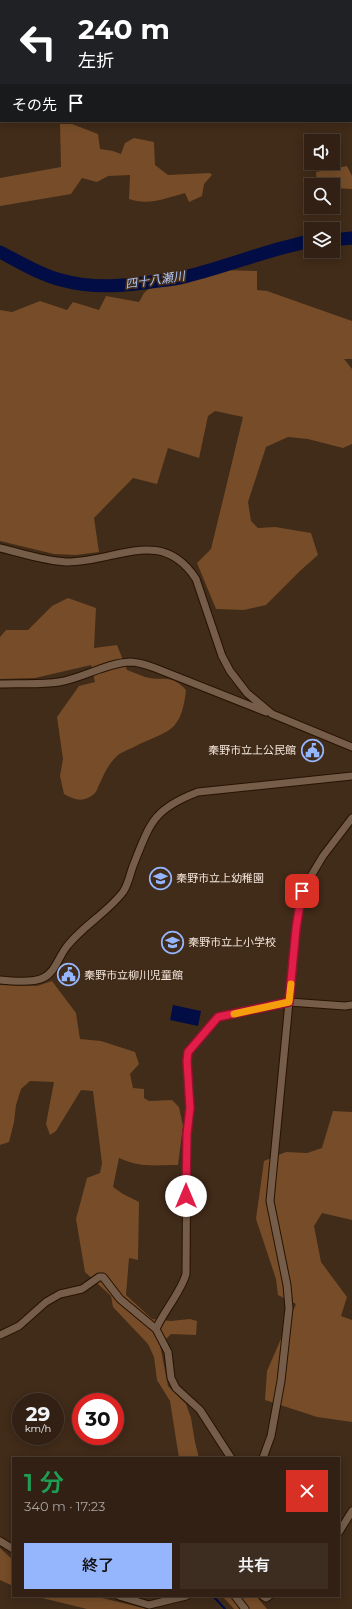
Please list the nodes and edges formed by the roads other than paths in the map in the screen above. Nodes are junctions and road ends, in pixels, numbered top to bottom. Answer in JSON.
{"nodes":[{"id":1,"x":0,"y":548,"type":"edge"},
{"id":2,"x":0,"y":684,"type":"edge"},
{"id":3,"x":272,"y":714,"type":"junction"},
{"id":4,"x":352,"y":747,"type":"edge"},
{"id":5,"x":352,"y":776,"type":"edge"},
{"id":6,"x":352,"y":818,"type":"edge"},
{"id":7,"x":0,"y":980,"type":"edge"},
{"id":8,"x":289,"y":1002,"type":"junction"},
{"id":9,"x":352,"y":1005,"type":"edge"},
{"id":10,"x":156,"y":1329,"type":"junction"},
{"id":11,"x":0,"y":1335,"type":"edge"},
{"id":12,"x":231,"y":1457,"type":"edge"},
{"id":13,"x":263,"y":1457,"type":"edge"},
{"id":14,"x":352,"y":1511,"type":"edge"},
{"id":15,"x":340,"y":1530,"type":"edge"},
{"id":16,"x":0,"y":1541,"type":"edge"},
{"id":17,"x":12,"y":1548,"type":"edge"},
{"id":18,"x":122,"y":1597,"type":"edge"},
{"id":19,"x":182,"y":1597,"type":"edge"},
{"id":20,"x":236,"y":1597,"type":"edge"},
{"id":21,"x":245,"y":1609,"type":"edge"}],
"edges":[{"from":1,"to":3,"type":"street"},
{"from":2,"to":3,"type":"street"},
{"from":3,"to":4,"type":"street"},
{"from":5,"to":7,"type":"street"},
{"from":6,"to":8,"type":"street"},
{"from":8,"to":9,"type":"street"},
{"from":8,"to":10,"type":"street"},
{"from":8,"to":13,"type":"street"},
{"from":10,"to":11,"type":"street"},
{"from":10,"to":12,"type":"street"},
{"from":14,"to":15,"type":"street"},
{"from":16,"to":17,"type":"street"},
{"from":18,"to":19,"type":"street"},
{"from":20,"to":21,"type":"street"}]}
